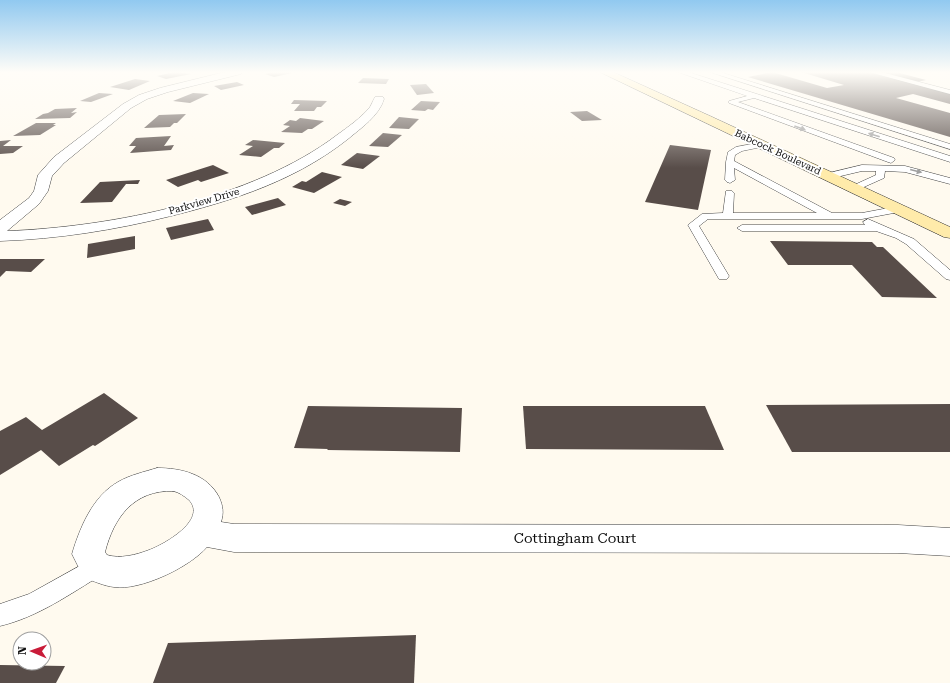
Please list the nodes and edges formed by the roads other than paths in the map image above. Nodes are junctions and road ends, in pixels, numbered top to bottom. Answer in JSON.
{"nodes":[{"id":1,"x":131,"y":104,"type":"edge"},
{"id":2,"x":378,"y":104,"type":"edge"},
{"id":3,"x":674,"y":104,"type":"edge"},
{"id":4,"x":735,"y":104,"type":"edge"},
{"id":5,"x":777,"y":104,"type":"edge"},
{"id":6,"x":812,"y":104,"type":"edge"},
{"id":7,"x":922,"y":139,"type":"junction"},
{"id":8,"x":763,"y":144,"type":"junction"},
{"id":9,"x":911,"y":146,"type":"junction"},
{"id":10,"x":950,"y":147,"type":"edge"},
{"id":11,"x":896,"y":157,"type":"junction"},
{"id":12,"x":950,"y":159,"type":"edge"},
{"id":13,"x":730,"y":162,"type":"junction"},
{"id":14,"x":880,"y":168,"type":"junction"},
{"id":15,"x":828,"y":176,"type":"junction"},
{"id":16,"x":730,"y":180,"type":"dead end"},
{"id":17,"x":950,"y":181,"type":"edge"},
{"id":18,"x":855,"y":188,"type":"junction"},
{"id":19,"x":729,"y":193,"type":"dead end"},
{"id":20,"x":899,"y":209,"type":"junction"},
{"id":21,"x":728,"y":216,"type":"junction"},
{"id":22,"x":830,"y":216,"type":"junction"},
{"id":23,"x":862,"y":216,"type":"junction"},
{"id":24,"x":0,"y":228,"type":"edge"},
{"id":25,"x":742,"y":228,"type":"dead end"},
{"id":26,"x":876,"y":228,"type":"junction"},
{"id":27,"x":950,"y":233,"type":"edge"},
{"id":28,"x":0,"y":236,"type":"edge"},
{"id":29,"x":723,"y":276,"type":"dead end"},
{"id":30,"x":950,"y":276,"type":"edge"},
{"id":31,"x":201,"y":532,"type":"junction"},
{"id":32,"x":950,"y":542,"type":"edge"},
{"id":33,"x":96,"y":567,"type":"junction"},
{"id":34,"x":0,"y":614,"type":"edge"}],
"edges":[{"from":1,"to":24,"type":"street"},
{"from":2,"to":28,"type":"street","name":"Parkview Drive"},
{"from":3,"to":8,"type":"main road","name":"Babcock Boulevard"},
{"from":4,"to":11,"type":"lane","one_way":true},
{"from":9,"to":5,"type":"lane","one_way":true},
{"from":6,"to":7,"type":"lane"},
{"from":7,"to":9,"type":"lane"},
{"from":7,"to":10,"type":"lane"},
{"from":8,"to":13,"type":"lane"},
{"from":8,"to":15,"type":"main road","name":"Babcock Boulevard"},
{"from":9,"to":11,"type":"lane"},
{"from":9,"to":12,"type":"lane"},
{"from":11,"to":14,"type":"lane"},
{"from":13,"to":16,"type":"lane"},
{"from":13,"to":22,"type":"lane"},
{"from":14,"to":15,"type":"lane"},
{"from":14,"to":17,"type":"lane","one_way":true},
{"from":14,"to":18,"type":"lane"},
{"from":15,"to":18,"type":"main road","name":"Babcock Boulevard"},
{"from":18,"to":20,"type":"main road","name":"Babcock Boulevard"},
{"from":19,"to":21,"type":"lane"},
{"from":20,"to":23,"type":"lane"},
{"from":20,"to":27,"type":"main road","name":"Babcock Boulevard"},
{"from":21,"to":22,"type":"lane"},
{"from":21,"to":29,"type":"lane"},
{"from":22,"to":23,"type":"lane"},
{"from":23,"to":26,"type":"lane"},
{"from":25,"to":26,"type":"lane"},
{"from":26,"to":30,"type":"lane"},
{"from":31,"to":32,"type":"street","name":"Cottingham Court"},
{"from":31,"to":33,"type":"street"},
{"from":31,"to":33,"type":"street"},
{"from":33,"to":34,"type":"lane"}]}
